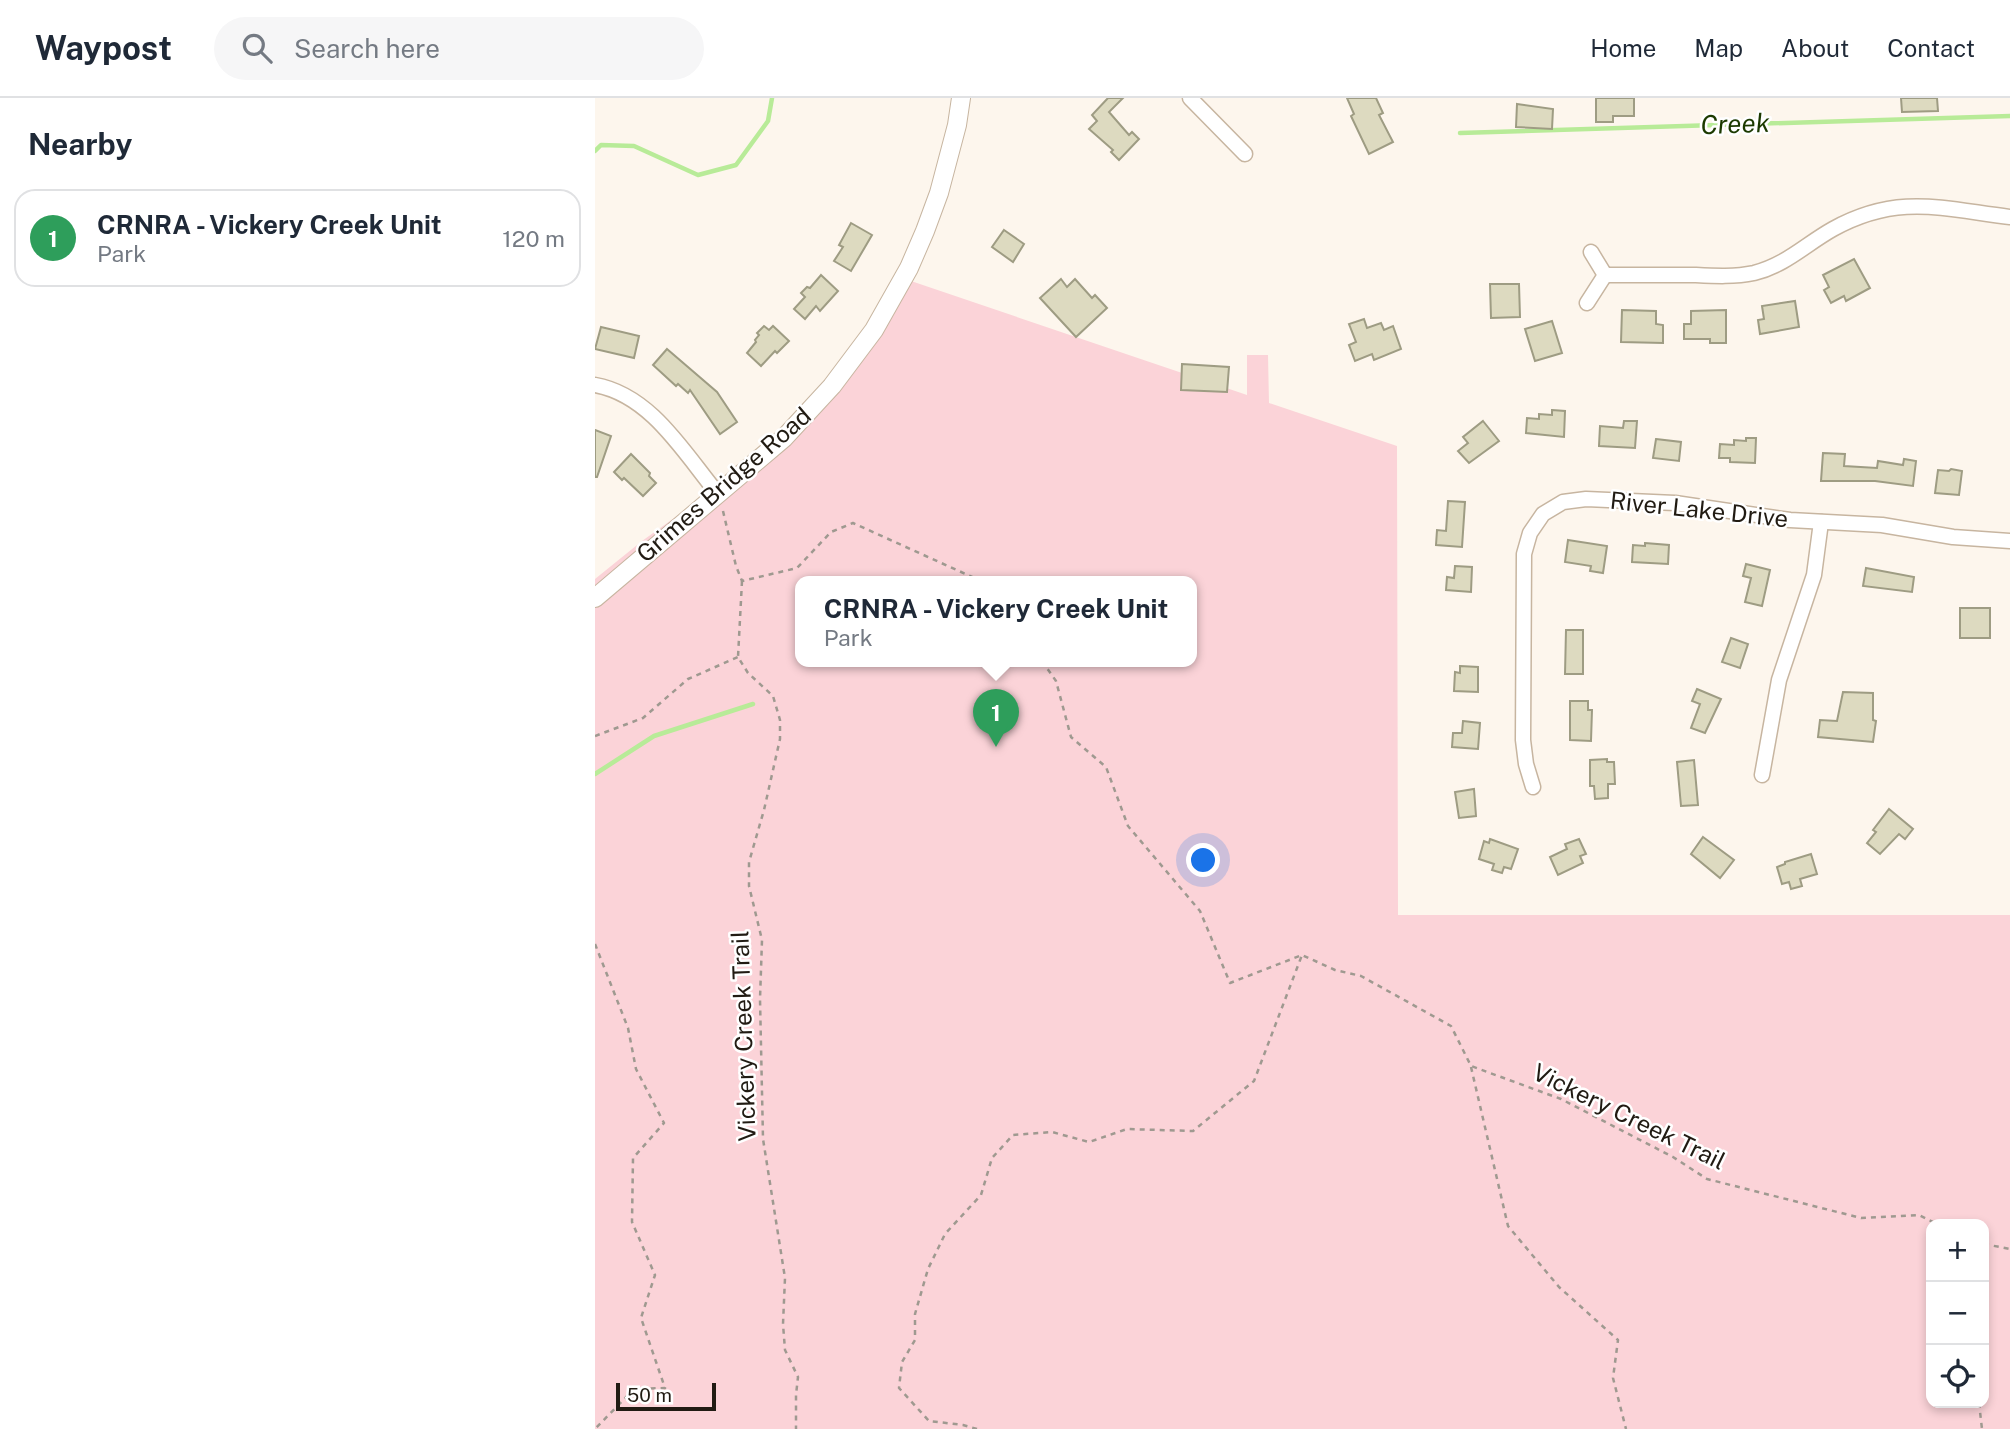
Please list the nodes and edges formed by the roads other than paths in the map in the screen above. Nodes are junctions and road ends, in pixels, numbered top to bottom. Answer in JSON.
{"nodes":[{"id":1,"x":961,"y":98,"type":"edge"},
{"id":2,"x":1190,"y":98,"type":"edge"},
{"id":3,"x":1245,"y":154,"type":"dead end"},
{"id":4,"x":2010,"y":217,"type":"edge"},
{"id":5,"x":1591,"y":252,"type":"dead end"},
{"id":6,"x":1605,"y":275,"type":"junction"},
{"id":7,"x":1587,"y":303,"type":"dead end"},
{"id":8,"x":595,"y":385,"type":"edge"},
{"id":9,"x":717,"y":494,"type":"junction"},
{"id":10,"x":1821,"y":522,"type":"junction"},
{"id":11,"x":2010,"y":541,"type":"edge"},
{"id":12,"x":595,"y":598,"type":"edge"},
{"id":13,"x":1762,"y":775,"type":"dead end"},
{"id":14,"x":1533,"y":787,"type":"dead end"}],
"edges":[{"from":1,"to":9,"type":"street","name":"Grimes Bridge Road"},
{"from":2,"to":3,"type":"street"},
{"from":4,"to":6,"type":"street"},
{"from":5,"to":6,"type":"street"},
{"from":6,"to":7,"type":"street"},
{"from":8,"to":9,"type":"street"},
{"from":9,"to":12,"type":"street","name":"Grimes Bridge Road"},
{"from":10,"to":11,"type":"street","name":"River Lake Drive"},
{"from":10,"to":13,"type":"street"},
{"from":10,"to":14,"type":"street","name":"River Lake Drive"}]}
